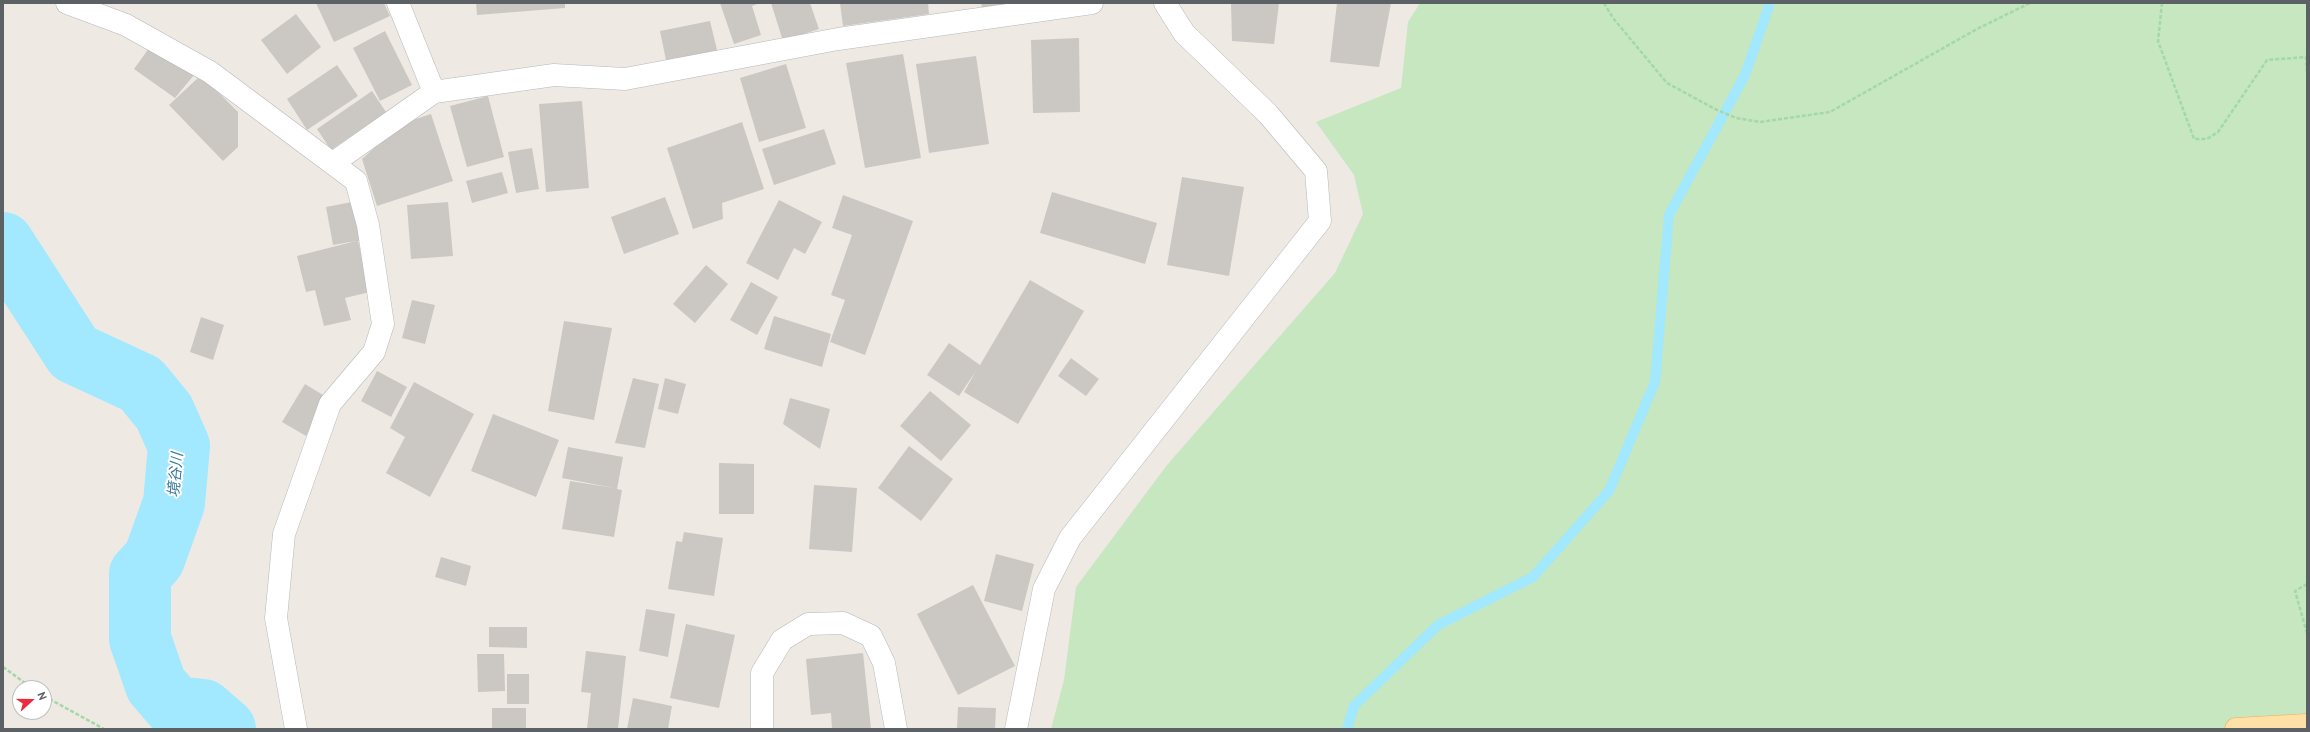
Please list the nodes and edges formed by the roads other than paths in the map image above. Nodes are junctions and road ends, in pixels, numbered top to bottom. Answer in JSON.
{"nodes":[{"id":1,"x":67,"y":3,"type":"edge"},
{"id":2,"x":398,"y":3,"type":"edge"},
{"id":3,"x":1092,"y":3,"type":"edge"},
{"id":4,"x":1165,"y":3,"type":"edge"},
{"id":5,"x":434,"y":92,"type":"junction"},
{"id":6,"x":334,"y":163,"type":"junction"},
{"id":7,"x":2307,"y":725,"type":"edge"},
{"id":8,"x":2244,"y":728,"type":"edge"},
{"id":9,"x":296,"y":729,"type":"edge"},
{"id":10,"x":762,"y":729,"type":"edge"},
{"id":11,"x":896,"y":729,"type":"edge"},
{"id":12,"x":1016,"y":729,"type":"edge"}],
"edges":[{"from":1,"to":6,"type":"street"},
{"from":2,"to":5,"type":"street"},
{"from":3,"to":5,"type":"street"},
{"from":4,"to":12,"type":"street"},
{"from":5,"to":6,"type":"street"},
{"from":6,"to":9,"type":"street"},
{"from":7,"to":8,"type":"main road"},
{"from":10,"to":11,"type":"street"}]}
